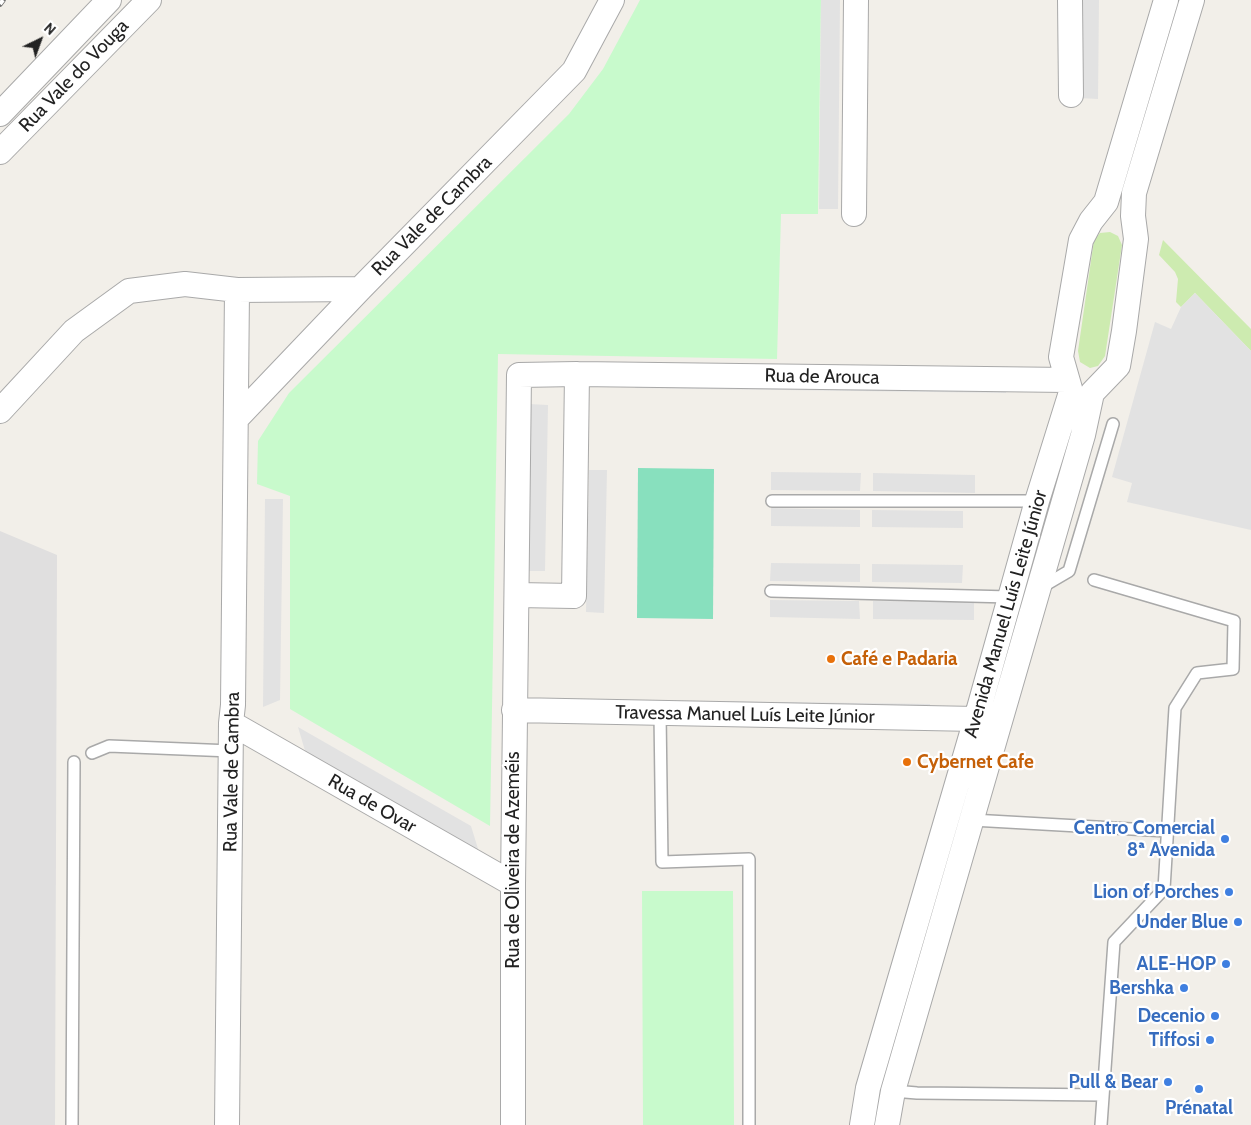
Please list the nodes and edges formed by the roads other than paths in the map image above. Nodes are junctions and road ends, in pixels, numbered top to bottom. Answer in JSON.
{"nodes":[{"id":1,"x":109,"y":0,"type":"edge"},
{"id":2,"x":149,"y":0,"type":"edge"},
{"id":3,"x":612,"y":0,"type":"edge"},
{"id":4,"x":856,"y":0,"type":"edge"},
{"id":5,"x":1070,"y":0,"type":"edge"},
{"id":6,"x":1166,"y":0,"type":"edge"},
{"id":7,"x":1192,"y":0,"type":"edge"},
{"id":8,"x":1071,"y":94,"type":"dead end"},
{"id":9,"x":0,"y":114,"type":"edge"},
{"id":10,"x":0,"y":152,"type":"edge"},
{"id":11,"x":1106,"y":202,"type":"junction"},
{"id":12,"x":854,"y":214,"type":"dead end"},
{"id":13,"x":1133,"y":216,"type":"junction"},
{"id":14,"x":237,"y":290,"type":"junction"},
{"id":15,"x":360,"y":290,"type":"junction"},
{"id":16,"x":577,"y":374,"type":"junction"},
{"id":17,"x":1077,"y":388,"type":"junction"},
{"id":18,"x":0,"y":412,"type":"edge"},
{"id":19,"x":236,"y":419,"type":"junction"},
{"id":20,"x":1113,"y":424,"type":"dead end"},
{"id":21,"x":1066,"y":494,"type":"junction"},
{"id":22,"x":772,"y":501,"type":"dead end"},
{"id":23,"x":1037,"y":501,"type":"junction"},
{"id":24,"x":1089,"y":502,"type":"junction"},
{"id":25,"x":1094,"y":580,"type":"dead end"},
{"id":26,"x":1038,"y":589,"type":"junction"},
{"id":27,"x":771,"y":591,"type":"dead end"},
{"id":28,"x":517,"y":595,"type":"junction"},
{"id":29,"x":1010,"y":597,"type":"junction"},
{"id":30,"x":514,"y":710,"type":"junction"},
{"id":31,"x":660,"y":713,"type":"junction"},
{"id":32,"x":976,"y":719,"type":"junction"},
{"id":33,"x":232,"y":723,"type":"junction"},
{"id":34,"x":231,"y":751,"type":"junction"},
{"id":35,"x":92,"y":753,"type":"dead end"},
{"id":36,"x":74,"y":762,"type":"dead end"},
{"id":37,"x":972,"y":820,"type":"junction"},
{"id":38,"x":1167,"y":830,"type":"junction"},
{"id":39,"x":513,"y":884,"type":"junction"},
{"id":40,"x":893,"y":1091,"type":"junction"},
{"id":41,"x":1103,"y":1095,"type":"junction"},
{"id":42,"x":72,"y":1125,"type":"edge"},
{"id":43,"x":227,"y":1125,"type":"edge"},
{"id":44,"x":513,"y":1125,"type":"edge"},
{"id":45,"x":749,"y":1125,"type":"edge"},
{"id":46,"x":862,"y":1125,"type":"edge"},
{"id":47,"x":887,"y":1125,"type":"edge"},
{"id":48,"x":1101,"y":1125,"type":"edge"}],
"edges":[{"from":1,"to":9,"type":"street","name":"Rua Vale do Vouga"},
{"from":2,"to":10,"type":"street","name":"Rua Vale do Vouga"},
{"from":3,"to":15,"type":"street","name":"Rua Vale de Cambra"},
{"from":4,"to":12,"type":"street"},
{"from":5,"to":8,"type":"street"},
{"from":6,"to":11,"type":"street","name":"Avenida Manuel Luís Leite Júnior"},
{"from":7,"to":13,"type":"street","name":"Avenida Manuel Luís Leite Júnior"},
{"from":11,"to":13,"type":"street"},
{"from":11,"to":17,"type":"street","name":"Avenida Manuel Luís Leite Júnior"},
{"from":13,"to":17,"type":"street","name":"Avenida Manuel Luís Leite Júnior"},
{"from":14,"to":15,"type":"street"},
{"from":14,"to":18,"type":"street"},
{"from":14,"to":19,"type":"street","name":"Rua Vale de Cambra"},
{"from":15,"to":19,"type":"street","name":"Rua Vale de Cambra"},
{"from":16,"to":17,"type":"street","name":"Rua de Arouca"},
{"from":16,"to":28,"type":"street","name":"Rua de Oliveira de Azeméis"},
{"from":16,"to":28,"type":"street"},
{"from":17,"to":21,"type":"street","name":"Avenida Manuel Luís Leite Júnior"},
{"from":17,"to":23,"type":"street","name":"Avenida Manuel Luís Leite Júnior"},
{"from":19,"to":33,"type":"street","name":"Rua Vale de Cambra"},
{"from":20,"to":24,"type":"lane"},
{"from":21,"to":24,"type":"lane"},
{"from":21,"to":26,"type":"street","name":"Avenida Manuel Luís Leite Júnior"},
{"from":22,"to":23,"type":"lane"},
{"from":23,"to":29,"type":"street","name":"Avenida Manuel Luís Leite Júnior"},
{"from":24,"to":26,"type":"lane"},
{"from":25,"to":38,"type":"lane"},
{"from":26,"to":37,"type":"street","name":"Avenida Manuel Luís Leite Júnior"},
{"from":27,"to":29,"type":"lane"},
{"from":28,"to":30,"type":"street","name":"Rua de Oliveira de Azeméis"},
{"from":29,"to":32,"type":"street","name":"Avenida Manuel Luís Leite Júnior"},
{"from":30,"to":31,"type":"street","name":"Travessa Manuel Luís Leite Júnior"},
{"from":30,"to":39,"type":"street","name":"Rua de Oliveira de Azeméis"},
{"from":31,"to":32,"type":"street","name":"Travessa Manuel Luís Leite Júnior"},
{"from":31,"to":45,"type":"lane"},
{"from":32,"to":46,"type":"street","name":"Avenida Manuel Luís Leite Júnior"},
{"from":33,"to":34,"type":"street","name":"Rua Vale de Cambra"},
{"from":33,"to":39,"type":"street","name":"Rua de Ovar"},
{"from":34,"to":35,"type":"lane"},
{"from":34,"to":43,"type":"street","name":"Rua Vale de Cambra"},
{"from":36,"to":42,"type":"lane"},
{"from":37,"to":38,"type":"lane"},
{"from":37,"to":40,"type":"street","name":"Avenida Manuel Luís Leite Júnior"},
{"from":38,"to":41,"type":"lane"},
{"from":39,"to":44,"type":"street","name":"Rua de Oliveira de Azeméis"},
{"from":40,"to":41,"type":"lane"},
{"from":40,"to":47,"type":"street","name":"Avenida Manuel Luís Leite Júnior"},
{"from":41,"to":48,"type":"lane"}]}
